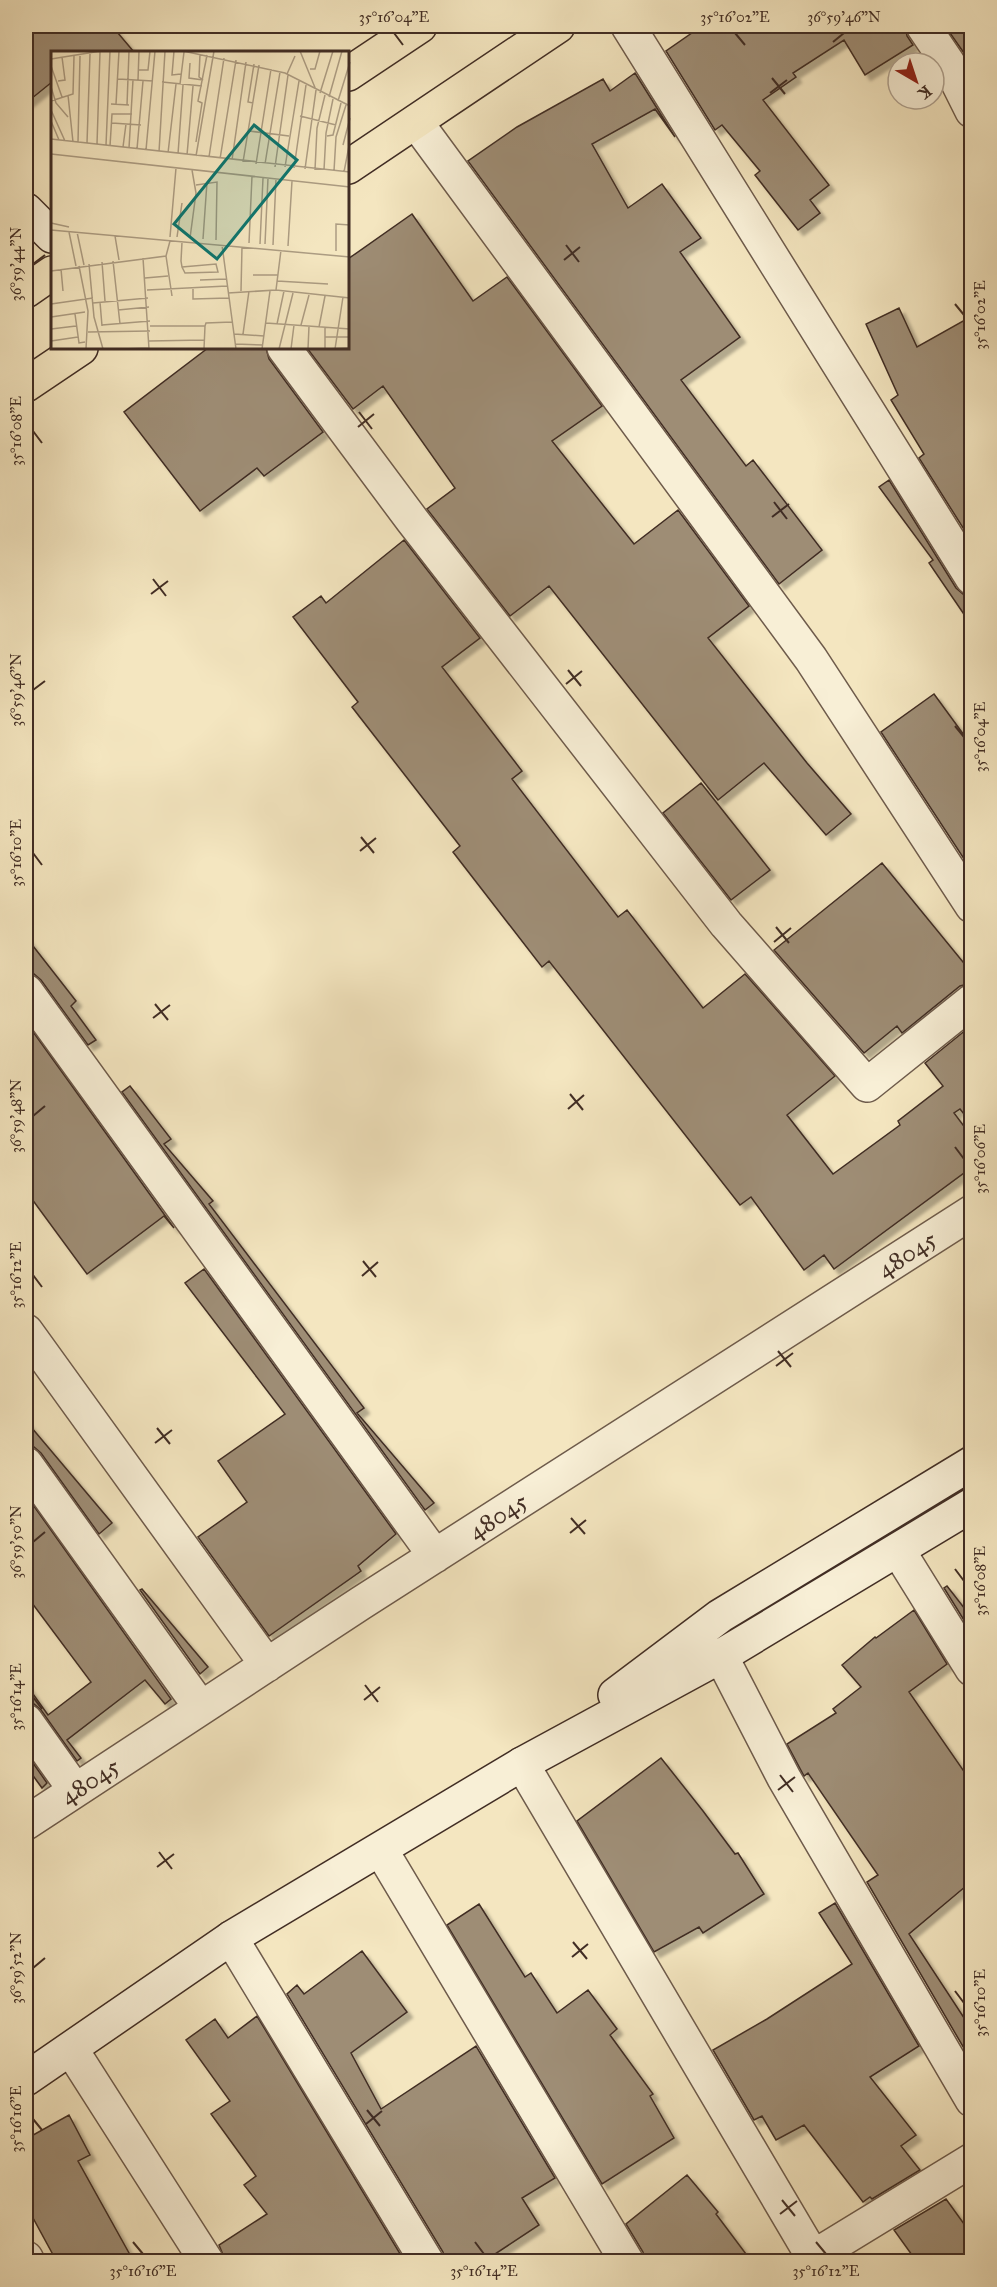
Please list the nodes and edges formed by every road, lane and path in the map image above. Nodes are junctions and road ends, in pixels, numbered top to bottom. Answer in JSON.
{"nodes":[{"id":1,"x":420,"y":26,"type":"edge"},
{"id":2,"x":558,"y":26,"type":"edge"},
{"id":3,"x":628,"y":26,"type":"edge"},
{"id":4,"x":922,"y":26,"type":"edge"},
{"id":5,"x":350,"y":73,"type":"edge"},
{"id":6,"x":972,"y":111,"type":"edge"},
{"id":7,"x":416,"y":122,"type":"junction"},
{"id":8,"x":350,"y":166,"type":"edge"},
{"id":9,"x":26,"y":210,"type":"edge"},
{"id":10,"x":51,"y":235,"type":"edge"},
{"id":11,"x":51,"y":274,"type":"edge"},
{"id":12,"x":26,"y":291,"type":"edge"},
{"id":13,"x":78,"y":350,"type":"edge"},
{"id":14,"x":285,"y":350,"type":"edge"},
{"id":15,"x":26,"y":385,"type":"edge"},
{"id":16,"x":972,"y":578,"type":"edge"},
{"id":17,"x":972,"y":906,"type":"edge"},
{"id":18,"x":26,"y":991,"type":"edge"},
{"id":19,"x":972,"y":1001,"type":"edge"},
{"id":20,"x":972,"y":1212,"type":"edge"},
{"id":21,"x":26,"y":1331,"type":"edge"},
{"id":22,"x":972,"y":1463,"type":"edge"},
{"id":23,"x":26,"y":1464,"type":"edge"},
{"id":24,"x":972,"y":1505,"type":"edge"},
{"id":25,"x":898,"y":1550,"type":"junction"},
{"id":26,"x":435,"y":1556,"type":"junction"},
{"id":27,"x":721,"y":1656,"type":"junction"},
{"id":28,"x":267,"y":1665,"type":"junction"},
{"id":29,"x":972,"y":1670,"type":"edge"},
{"id":30,"x":201,"y":1707,"type":"junction"},
{"id":31,"x":26,"y":1722,"type":"edge"},
{"id":32,"x":522,"y":1764,"type":"junction"},
{"id":33,"x":75,"y":1790,"type":"junction"},
{"id":34,"x":26,"y":1823,"type":"edge"},
{"id":35,"x":381,"y":1850,"type":"junction"},
{"id":36,"x":231,"y":1938,"type":"junction"},
{"id":37,"x":71,"y":2049,"type":"junction"},
{"id":38,"x":26,"y":2079,"type":"edge"},
{"id":39,"x":972,"y":2100,"type":"edge"},
{"id":40,"x":972,"y":2160,"type":"edge"},
{"id":41,"x":812,"y":2260,"type":"edge"},
{"id":42,"x":207,"y":2262,"type":"edge"},
{"id":43,"x":426,"y":2262,"type":"edge"},
{"id":44,"x":627,"y":2262,"type":"edge"}],
"edges":[{"from":1,"to":5,"type":"highway"},
{"from":2,"to":7,"type":"highway"},
{"from":3,"to":16,"type":"street"},
{"from":4,"to":6,"type":"street"},
{"from":7,"to":8,"type":"highway"},
{"from":7,"to":17,"type":"street"},
{"from":9,"to":10,"type":"street"},
{"from":11,"to":12,"type":"highway"},
{"from":13,"to":15,"type":"highway"},
{"from":14,"to":19,"type":"street"},
{"from":18,"to":26,"type":"street"},
{"from":20,"to":26,"type":"street","name":"48045"},
{"from":21,"to":28,"type":"street"},
{"from":22,"to":32,"type":"street"},
{"from":23,"to":30,"type":"street"},
{"from":24,"to":25,"type":"street"},
{"from":25,"to":27,"type":"street"},
{"from":25,"to":29,"type":"street"},
{"from":26,"to":28,"type":"street","name":"48045"},
{"from":27,"to":32,"type":"street"},
{"from":27,"to":39,"type":"street"},
{"from":28,"to":30,"type":"street","name":"48045"},
{"from":30,"to":33,"type":"street","name":"48045"},
{"from":31,"to":33,"type":"street"},
{"from":32,"to":35,"type":"street"},
{"from":32,"to":41,"type":"street"},
{"from":33,"to":34,"type":"street","name":"48045"},
{"from":35,"to":36,"type":"street"},
{"from":35,"to":44,"type":"street"},
{"from":36,"to":37,"type":"street"},
{"from":36,"to":43,"type":"street"},
{"from":37,"to":38,"type":"street"},
{"from":37,"to":42,"type":"street"},
{"from":40,"to":41,"type":"street"}]}
